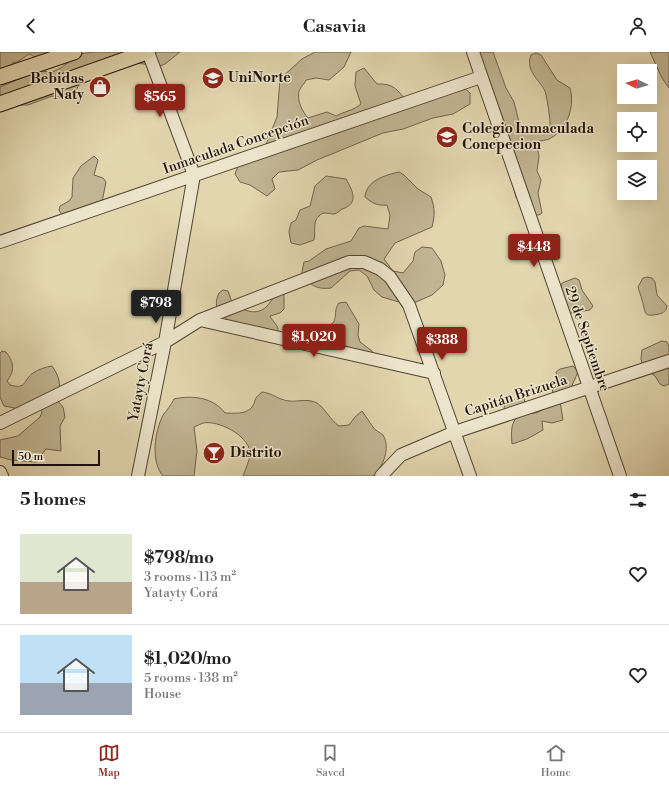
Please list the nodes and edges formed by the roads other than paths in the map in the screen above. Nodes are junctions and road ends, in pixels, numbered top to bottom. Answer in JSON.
{"nodes":[{"id":1,"x":74,"y":52,"type":"edge"},
{"id":2,"x":147,"y":52,"type":"edge"},
{"id":3,"x":473,"y":52,"type":"edge"},
{"id":4,"x":0,"y":77,"type":"edge"},
{"id":5,"x":481,"y":77,"type":"junction"},
{"id":6,"x":0,"y":104,"type":"edge"},
{"id":7,"x":194,"y":175,"type":"junction"},
{"id":8,"x":0,"y":242,"type":"edge"},
{"id":9,"x":200,"y":320,"type":"junction"},
{"id":10,"x":165,"y":342,"type":"junction"},
{"id":11,"x":669,"y":361,"type":"edge"},
{"id":12,"x":434,"y":373,"type":"junction"},
{"id":13,"x":588,"y":388,"type":"junction"},
{"id":14,"x":0,"y":423,"type":"edge"},
{"id":15,"x":455,"y":432,"type":"junction"},
{"id":16,"x":0,"y":472,"type":"edge"},
{"id":17,"x":2,"y":476,"type":"edge"},
{"id":18,"x":138,"y":476,"type":"edge"},
{"id":19,"x":381,"y":476,"type":"edge"},
{"id":20,"x":470,"y":476,"type":"edge"},
{"id":21,"x":620,"y":476,"type":"edge"}],
"edges":[{"from":1,"to":4,"type":"main road"},
{"from":2,"to":6,"type":"main road"},
{"from":2,"to":7,"type":"street"},
{"from":3,"to":5,"type":"street","name":"29 de Septiembre"},
{"from":5,"to":7,"type":"street","name":"Inmaculada Concepción"},
{"from":5,"to":13,"type":"street","name":"29 de Septiembre"},
{"from":7,"to":8,"type":"street","name":"Inmaculada Concepción"},
{"from":7,"to":10,"type":"street","name":"Yatayty Corá"},
{"from":9,"to":10,"type":"street"},
{"from":9,"to":12,"type":"street"},
{"from":9,"to":12,"type":"street"},
{"from":10,"to":14,"type":"street"},
{"from":10,"to":18,"type":"street","name":"Yatayty Corá"},
{"from":11,"to":13,"type":"street","name":"Capitán Brizuela"},
{"from":12,"to":15,"type":"street"},
{"from":13,"to":15,"type":"street","name":"Capitán Brizuela"},
{"from":13,"to":21,"type":"street","name":"29 de Septiembre"},
{"from":15,"to":19,"type":"street","name":"Capitán Brizuela"},
{"from":15,"to":20,"type":"street"},
{"from":16,"to":17,"type":"street"}]}
